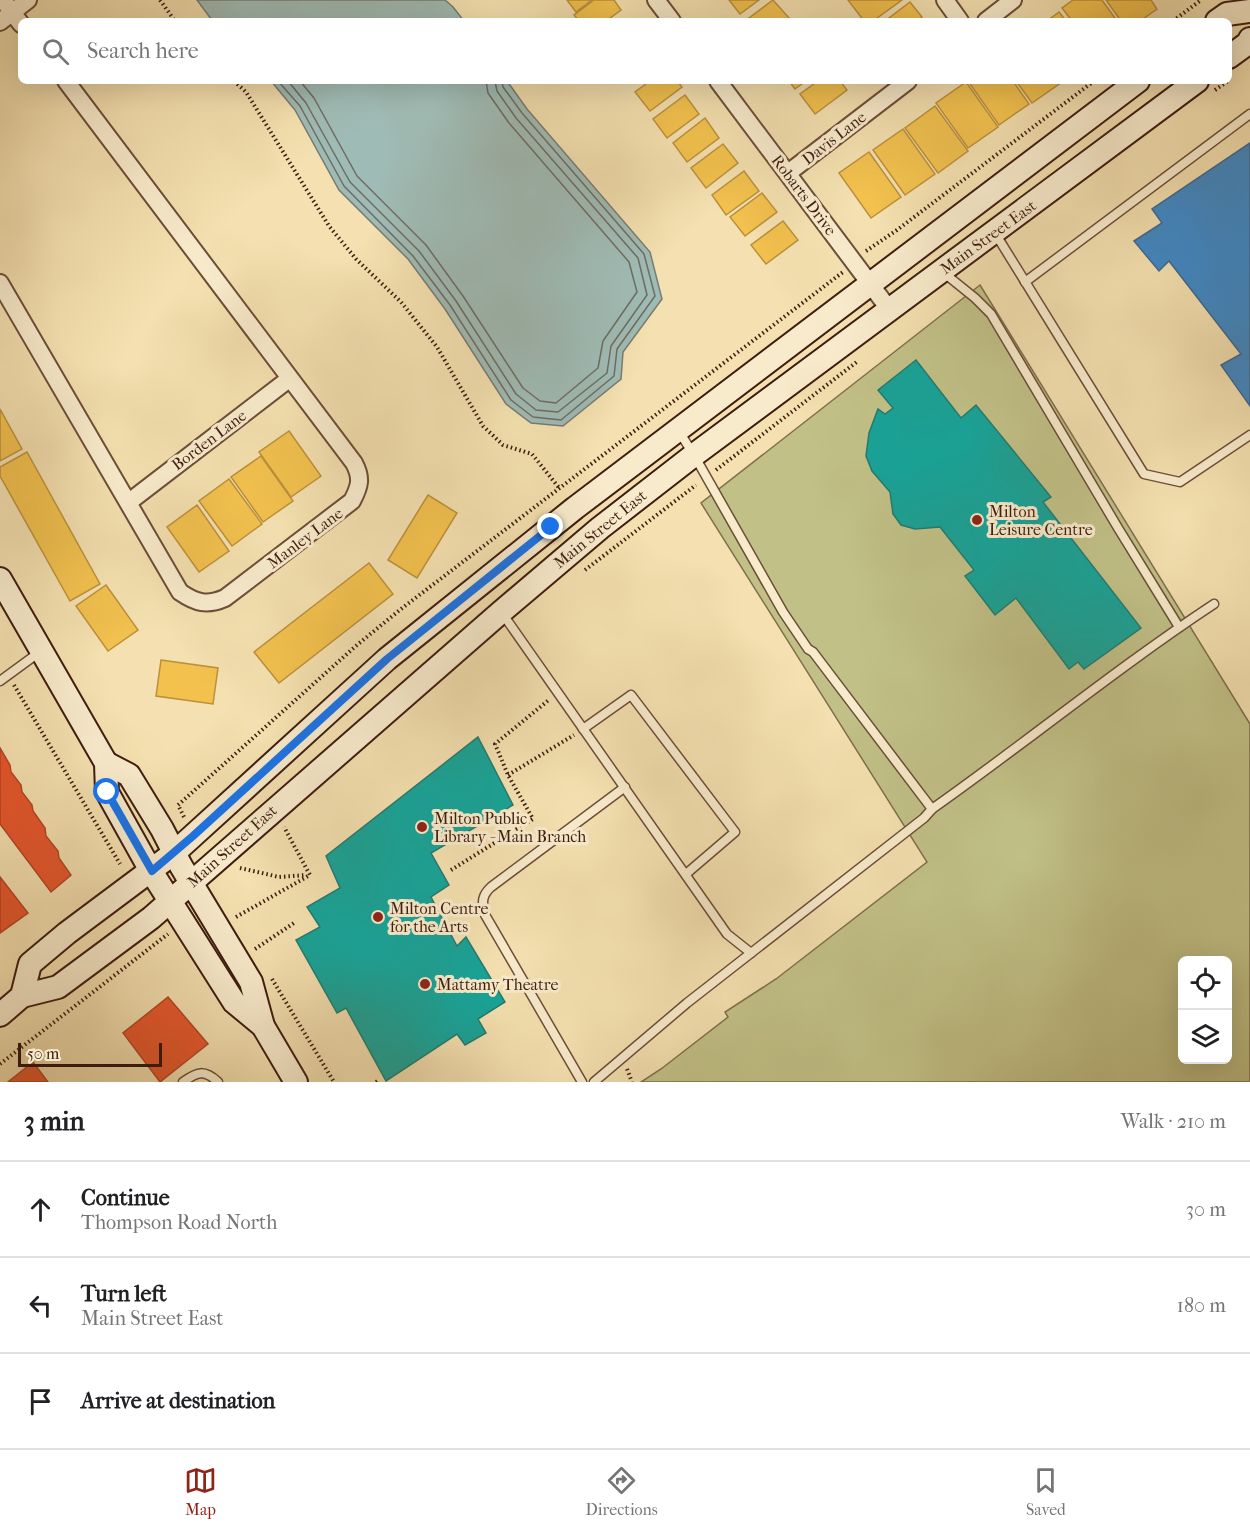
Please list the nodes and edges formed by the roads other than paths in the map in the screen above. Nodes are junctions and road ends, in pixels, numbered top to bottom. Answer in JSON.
{"nodes":[{"id":1,"x":28,"y":0,"type":"edge"},
{"id":2,"x":656,"y":0,"type":"edge"},
{"id":3,"x":945,"y":0,"type":"edge"},
{"id":4,"x":1013,"y":0,"type":"edge"},
{"id":5,"x":1250,"y":11,"type":"edge"},
{"id":6,"x":9,"y":15,"type":"edge"},
{"id":7,"x":670,"y":18,"type":"edge"},
{"id":8,"x":958,"y":18,"type":"edge"},
{"id":9,"x":990,"y":18,"type":"edge"},
{"id":10,"x":1221,"y":18,"type":"edge"},
{"id":11,"x":1250,"y":39,"type":"edge"},
{"id":12,"x":1232,"y":55,"type":"edge"},
{"id":13,"x":68,"y":84,"type":"edge"},
{"id":14,"x":720,"y":84,"type":"edge"},
{"id":15,"x":904,"y":84,"type":"edge"},
{"id":16,"x":1134,"y":84,"type":"edge"},
{"id":17,"x":1193,"y":84,"type":"edge"},
{"id":18,"x":1250,"y":114,"type":"edge"},
{"id":19,"x":788,"y":173,"type":"junction"},
{"id":20,"x":995,"y":233,"type":"junction"},
{"id":21,"x":941,"y":270,"type":"junction"},
{"id":22,"x":1025,"y":282,"type":"junction"},
{"id":23,"x":0,"y":283,"type":"edge"},
{"id":24,"x":871,"y":284,"type":"junction"},
{"id":25,"x":889,"y":309,"type":"junction"},
{"id":26,"x":289,"y":379,"type":"junction"},
{"id":27,"x":678,"y":430,"type":"junction"},
{"id":28,"x":1250,"y":435,"type":"edge"},
{"id":29,"x":694,"y":455,"type":"junction"},
{"id":30,"x":129,"y":502,"type":"junction"},
{"id":31,"x":0,"y":579,"type":"edge"},
{"id":32,"x":1214,"y":604,"type":"dead end"},
{"id":33,"x":501,"y":612,"type":"junction"},
{"id":34,"x":1179,"y":627,"type":"junction"},
{"id":35,"x":41,"y":651,"type":"junction"},
{"id":36,"x":0,"y":681,"type":"edge"},
{"id":37,"x":583,"y":729,"type":"junction"},
{"id":38,"x":106,"y":763,"type":"junction"},
{"id":39,"x":625,"y":787,"type":"junction"},
{"id":40,"x":932,"y":809,"type":"junction"},
{"id":41,"x":182,"y":867,"type":"junction"},
{"id":42,"x":686,"y":874,"type":"junction"},
{"id":43,"x":161,"y":886,"type":"junction"},
{"id":44,"x":751,"y":952,"type":"junction"},
{"id":45,"x":7,"y":1005,"type":"edge"},
{"id":46,"x":263,"y":1026,"type":"junction"},
{"id":47,"x":605,"y":1079,"type":"edge"},
{"id":48,"x":183,"y":1082,"type":"edge"},
{"id":49,"x":218,"y":1082,"type":"edge"},
{"id":50,"x":296,"y":1082,"type":"edge"},
{"id":51,"x":582,"y":1082,"type":"edge"},
{"id":52,"x":594,"y":1082,"type":"edge"}],
"edges":[{"from":1,"to":6,"type":"street"},
{"from":2,"to":7,"type":"street"},
{"from":3,"to":8,"type":"street"},
{"from":4,"to":9,"type":"street"},
{"from":5,"to":10,"type":"main road"},
{"from":11,"to":12,"type":"main road"},
{"from":13,"to":26,"type":"street","name":"Manley Lane"},
{"from":14,"to":19,"type":"street","name":"Robarts Drive"},
{"from":15,"to":19,"type":"street","name":"Davis Lane"},
{"from":16,"to":24,"type":"main road","name":"Main Street East"},
{"from":17,"to":20,"type":"main road","name":"Main Street East"},
{"from":18,"to":22,"type":"lane"},
{"from":19,"to":24,"type":"street","name":"Robarts Drive"},
{"from":20,"to":21,"type":"main road","name":"Main Street East"},
{"from":20,"to":22,"type":"lane"},
{"from":21,"to":25,"type":"main road","name":"Main Street East"},
{"from":21,"to":34,"type":"lane"},
{"from":22,"to":28,"type":"lane"},
{"from":23,"to":30,"type":"street","name":"Manley Lane"},
{"from":24,"to":25,"type":"street","name":"Robarts Drive"},
{"from":24,"to":27,"type":"main road","name":"Main Street East"},
{"from":25,"to":29,"type":"main road","name":"Main Street East"},
{"from":26,"to":30,"type":"street","name":"Borden Lane"},
{"from":26,"to":30,"type":"street","name":"Manley Lane"},
{"from":27,"to":29,"type":"lane"},
{"from":27,"to":41,"type":"main road","name":"Main Street East"},
{"from":29,"to":33,"type":"main road","name":"Main Street East"},
{"from":29,"to":40,"type":"lane"},
{"from":31,"to":35,"type":"main road"},
{"from":32,"to":34,"type":"lane"},
{"from":33,"to":37,"type":"lane"},
{"from":33,"to":41,"type":"main road","name":"Main Street East"},
{"from":34,"to":40,"type":"lane"},
{"from":35,"to":36,"type":"lane"},
{"from":35,"to":38,"type":"main road"},
{"from":37,"to":39,"type":"lane"},
{"from":37,"to":42,"type":"lane"},
{"from":38,"to":41,"type":"main road"},
{"from":38,"to":43,"type":"main road"},
{"from":39,"to":42,"type":"lane"},
{"from":39,"to":51,"type":"lane"},
{"from":40,"to":44,"type":"lane"},
{"from":41,"to":43,"type":"main road","name":"Main Street East"},
{"from":41,"to":43,"type":"main road","name":"Main Street East"},
{"from":41,"to":46,"type":"main road"},
{"from":42,"to":44,"type":"lane"},
{"from":43,"to":45,"type":"main road","name":"Main Street East"},
{"from":43,"to":45,"type":"main road","name":"Main Street East"},
{"from":43,"to":46,"type":"main road"},
{"from":44,"to":47,"type":"lane"},
{"from":46,"to":50,"type":"main road"},
{"from":47,"to":52,"type":"lane"},
{"from":48,"to":49,"type":"lane"}]}
